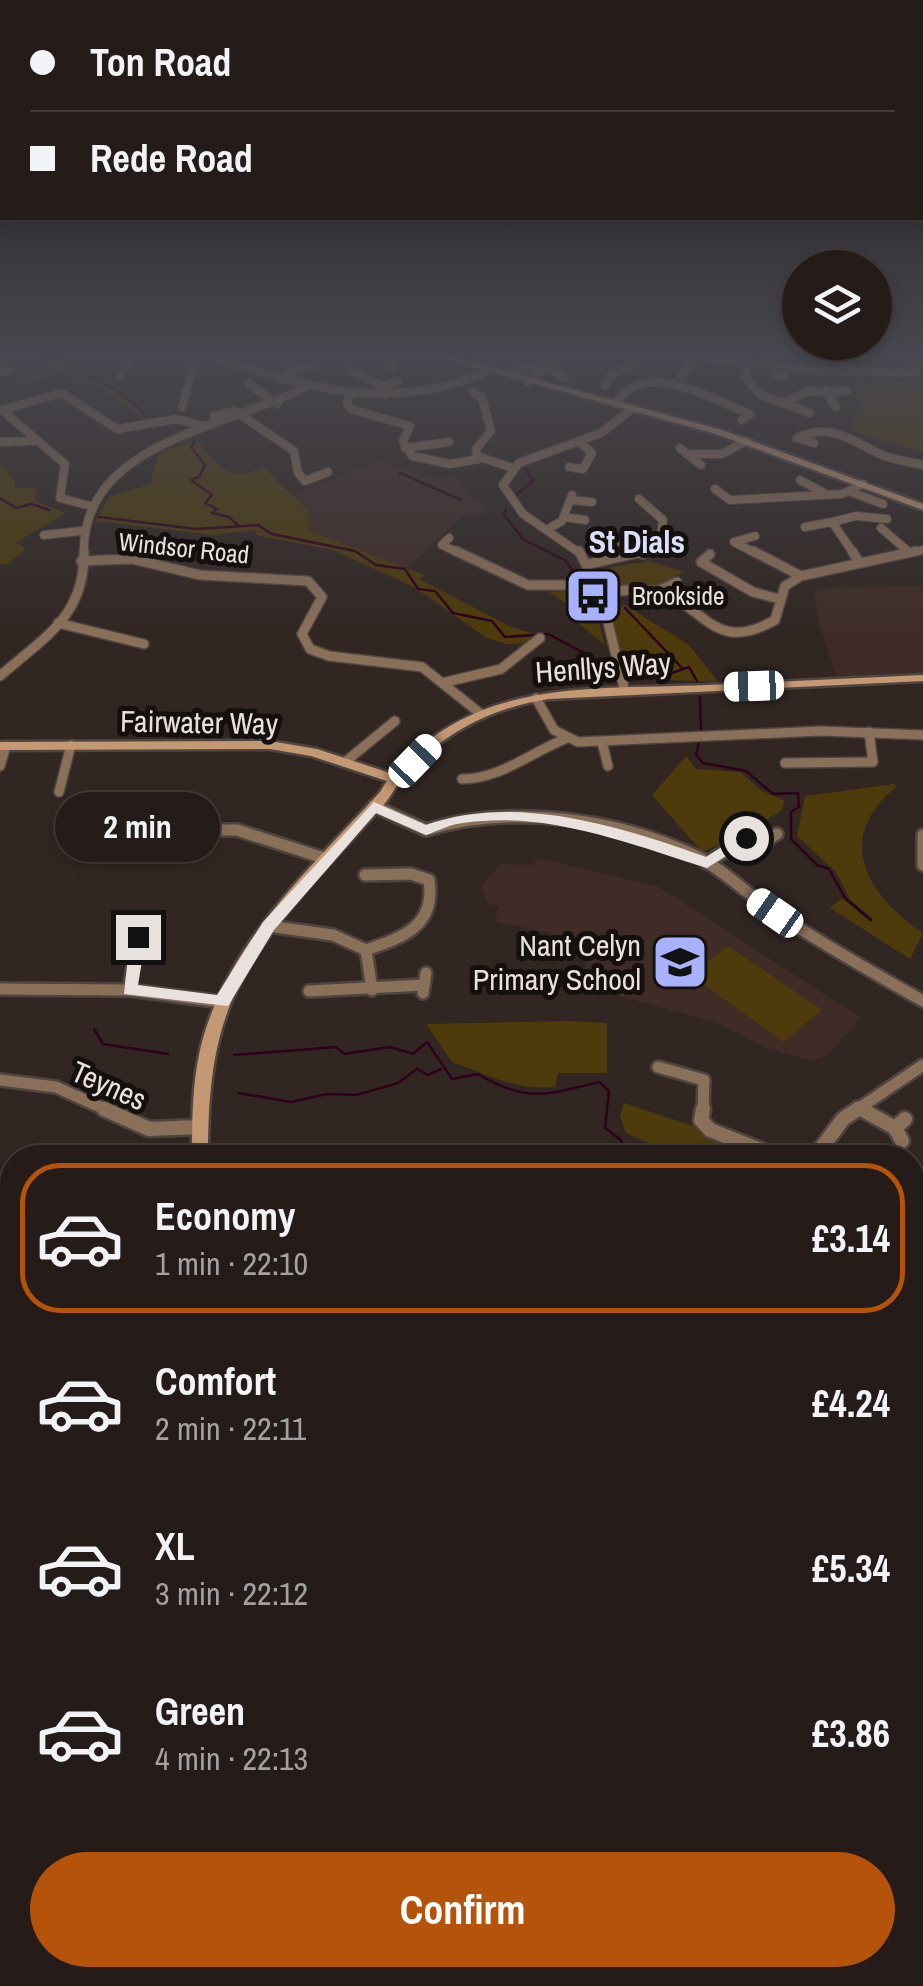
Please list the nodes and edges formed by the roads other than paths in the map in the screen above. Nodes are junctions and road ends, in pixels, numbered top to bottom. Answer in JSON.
{"nodes":[{"id":1,"x":43,"y":448,"type":"edge"},
{"id":2,"x":155,"y":448,"type":"edge"},
{"id":3,"x":290,"y":448,"type":"edge"},
{"id":4,"x":405,"y":448,"type":"edge"},
{"id":5,"x":477,"y":448,"type":"edge"},
{"id":6,"x":560,"y":448,"type":"edge"},
{"id":7,"x":587,"y":448,"type":"edge"},
{"id":8,"x":734,"y":448,"type":"edge"},
{"id":9,"x":764,"y":448,"type":"edge"},
{"id":10,"x":871,"y":448,"type":"edge"},
{"id":11,"x":882,"y":455,"type":"junction"},
{"id":12,"x":479,"y":458,"type":"junction"},
{"id":13,"x":864,"y":458,"type":"dead end"},
{"id":14,"x":586,"y":464,"type":"junction"},
{"id":15,"x":700,"y":465,"type":"dead end"},
{"id":16,"x":923,"y":465,"type":"edge"},
{"id":17,"x":603,"y":466,"type":"dead end"},
{"id":18,"x":569,"y":467,"type":"dead end"},
{"id":19,"x":512,"y":468,"type":"junction"},
{"id":20,"x":328,"y":472,"type":"dead end"},
{"id":21,"x":800,"y":480,"type":"dead end"},
{"id":22,"x":305,"y":481,"type":"junction"},
{"id":23,"x":863,"y":484,"type":"junction"},
{"id":24,"x":294,"y":485,"type":"dead end"},
{"id":25,"x":714,"y":489,"type":"dead end"},
{"id":26,"x":851,"y":492,"type":"junction"},
{"id":27,"x":826,"y":494,"type":"junction"},
{"id":28,"x":639,"y":498,"type":"dead end"},
{"id":29,"x":592,"y":502,"type":"dead end"},
{"id":30,"x":883,"y":504,"type":"dead end"},
{"id":31,"x":90,"y":506,"type":"junction"},
{"id":32,"x":923,"y":507,"type":"edge"},
{"id":33,"x":564,"y":517,"type":"junction"},
{"id":34,"x":585,"y":520,"type":"dead end"},
{"id":35,"x":832,"y":522,"type":"junction"},
{"id":36,"x":805,"y":527,"type":"dead end"},
{"id":37,"x":548,"y":528,"type":"junction"},
{"id":38,"x":81,"y":531,"type":"junction"},
{"id":39,"x":652,"y":532,"type":"dead end"},
{"id":40,"x":44,"y":535,"type":"dead end"},
{"id":41,"x":755,"y":536,"type":"dead end"},
{"id":42,"x":449,"y":538,"type":"dead end"},
{"id":43,"x":663,"y":538,"type":"junction"},
{"id":44,"x":616,"y":540,"type":"dead end"},
{"id":45,"x":923,"y":550,"type":"edge"},
{"id":46,"x":910,"y":553,"type":"junction"},
{"id":47,"x":643,"y":554,"type":"junction"},
{"id":48,"x":710,"y":554,"type":"dead end"},
{"id":49,"x":81,"y":562,"type":"junction"},
{"id":50,"x":859,"y":562,"type":"junction"},
{"id":51,"x":589,"y":564,"type":"junction"},
{"id":52,"x":800,"y":576,"type":"junction"},
{"id":53,"x":677,"y":582,"type":"dead end"},
{"id":54,"x":598,"y":589,"type":"junction"},
{"id":55,"x":657,"y":591,"type":"junction"},
{"id":56,"x":779,"y":599,"type":"junction"},
{"id":57,"x":58,"y":623,"type":"junction"},
{"id":58,"x":540,"y":638,"type":"dead end"},
{"id":59,"x":144,"y":644,"type":"dead end"},
{"id":60,"x":0,"y":676,"type":"edge"},
{"id":61,"x":923,"y":678,"type":"edge"},
{"id":62,"x":446,"y":682,"type":"junction"},
{"id":63,"x":624,"y":688,"type":"junction"},
{"id":64,"x":536,"y":698,"type":"junction"},
{"id":65,"x":481,"y":714,"type":"junction"},
{"id":66,"x":395,"y":721,"type":"dead end"},
{"id":67,"x":869,"y":732,"type":"junction"},
{"id":68,"x":923,"y":735,"type":"edge"},
{"id":69,"x":565,"y":739,"type":"junction"},
{"id":70,"x":602,"y":742,"type":"junction"},
{"id":71,"x":71,"y":745,"type":"junction"},
{"id":72,"x":3,"y":746,"type":"edge"},
{"id":73,"x":345,"y":762,"type":"junction"},
{"id":74,"x":786,"y":763,"type":"dead end"},
{"id":75,"x":0,"y":766,"type":"edge"},
{"id":76,"x":608,"y":766,"type":"dead end"},
{"id":77,"x":393,"y":778,"type":"junction"},
{"id":78,"x":462,"y":779,"type":"dead end"},
{"id":79,"x":59,"y":792,"type":"dead end"},
{"id":80,"x":374,"y":806,"type":"junction"},
{"id":81,"x":149,"y":830,"type":"dead end"},
{"id":82,"x":777,"y":834,"type":"dead end"},
{"id":83,"x":923,"y":835,"type":"edge"},
{"id":84,"x":328,"y":859,"type":"junction"},
{"id":85,"x":707,"y":863,"type":"junction"},
{"id":86,"x":923,"y":865,"type":"edge"},
{"id":87,"x":364,"y":875,"type":"dead end"},
{"id":88,"x":268,"y":926,"type":"junction"},
{"id":89,"x":138,"y":937,"type":"dead end"},
{"id":90,"x":366,"y":950,"type":"junction"},
{"id":91,"x":424,"y":984,"type":"dead end"},
{"id":92,"x":0,"y":988,"type":"edge"},
{"id":93,"x":129,"y":990,"type":"junction"},
{"id":94,"x":372,"y":990,"type":"junction"},
{"id":95,"x":309,"y":991,"type":"dead end"},
{"id":96,"x":222,"y":1002,"type":"junction"},
{"id":97,"x":923,"y":1002,"type":"edge"},
{"id":98,"x":923,"y":1065,"type":"edge"},
{"id":99,"x":658,"y":1068,"type":"dead end"},
{"id":100,"x":0,"y":1080,"type":"edge"},
{"id":101,"x":858,"y":1106,"type":"junction"},
{"id":102,"x":198,"y":1127,"type":"junction"},
{"id":103,"x":901,"y":1129,"type":"dead end"},
{"id":104,"x":199,"y":1145,"type":"edge"},
{"id":105,"x":748,"y":1145,"type":"edge"},
{"id":106,"x":825,"y":1145,"type":"edge"}],
"edges":[{"from":1,"to":31,"type":"street"},
{"from":2,"to":31,"type":"street"},
{"from":3,"to":22,"type":"street"},
{"from":4,"to":12,"type":"street"},
{"from":5,"to":12,"type":"street"},
{"from":6,"to":19,"type":"street"},
{"from":7,"to":14,"type":"street"},
{"from":8,"to":15,"type":"street"},
{"from":9,"to":23,"type":"street"},
{"from":10,"to":11,"type":"street"},
{"from":11,"to":13,"type":"street"},
{"from":11,"to":16,"type":"street"},
{"from":12,"to":19,"type":"street"},
{"from":14,"to":17,"type":"street"},
{"from":14,"to":18,"type":"street"},
{"from":19,"to":37,"type":"street"},
{"from":20,"to":22,"type":"street"},
{"from":21,"to":27,"type":"street"},
{"from":22,"to":24,"type":"street"},
{"from":23,"to":26,"type":"street"},
{"from":23,"to":32,"type":"street"},
{"from":25,"to":27,"type":"street"},
{"from":26,"to":27,"type":"street"},
{"from":26,"to":30,"type":"street"},
{"from":28,"to":43,"type":"street"},
{"from":29,"to":33,"type":"street"},
{"from":31,"to":38,"type":"street"},
{"from":33,"to":34,"type":"street"},
{"from":33,"to":37,"type":"street"},
{"from":35,"to":36,"type":"street"},
{"from":35,"to":46,"type":"street"},
{"from":35,"to":50,"type":"street"},
{"from":37,"to":51,"type":"street"},
{"from":38,"to":40,"type":"street"},
{"from":38,"to":49,"type":"street"},
{"from":39,"to":43,"type":"street"},
{"from":41,"to":52,"type":"street"},
{"from":42,"to":54,"type":"street"},
{"from":43,"to":47,"type":"street"},
{"from":44,"to":47,"type":"street"},
{"from":45,"to":46,"type":"street"},
{"from":46,"to":50,"type":"street"},
{"from":47,"to":51,"type":"street"},
{"from":48,"to":56,"type":"street"},
{"from":49,"to":57,"type":"street"},
{"from":49,"to":62,"type":"street","name":"Windsor Road"},
{"from":50,"to":52,"type":"street"},
{"from":51,"to":54,"type":"street"},
{"from":52,"to":56,"type":"street"},
{"from":53,"to":55,"type":"street"},
{"from":54,"to":55,"type":"street"},
{"from":54,"to":63,"type":"street"},
{"from":55,"to":56,"type":"street"},
{"from":57,"to":59,"type":"street"},
{"from":57,"to":60,"type":"street"},
{"from":58,"to":62,"type":"street"},
{"from":61,"to":63,"type":"street","name":"Henllys Way"},
{"from":62,"to":65,"type":"street","name":"Windsor Road"},
{"from":63,"to":64,"type":"street","name":"Henllys Way"},
{"from":64,"to":65,"type":"street","name":"Henllys Way"},
{"from":64,"to":69,"type":"street"},
{"from":65,"to":77,"type":"street","name":"Henllys Way"},
{"from":66,"to":73,"type":"street"},
{"from":67,"to":68,"type":"street"},
{"from":67,"to":70,"type":"street"},
{"from":67,"to":74,"type":"street"},
{"from":69,"to":70,"type":"street"},
{"from":69,"to":78,"type":"street"},
{"from":70,"to":76,"type":"street"},
{"from":71,"to":72,"type":"street","name":"Fairwater Way"},
{"from":71,"to":73,"type":"street","name":"Fairwater Way"},
{"from":71,"to":79,"type":"street"},
{"from":72,"to":75,"type":"street"},
{"from":73,"to":77,"type":"street","name":"Fairwater Way"},
{"from":77,"to":80,"type":"street","name":"Henllys Way"},
{"from":80,"to":84,"type":"street","name":"Henllys Way"},
{"from":80,"to":85,"type":"street"},
{"from":81,"to":84,"type":"street"},
{"from":82,"to":85,"type":"street"},
{"from":83,"to":86,"type":"street"},
{"from":84,"to":88,"type":"street","name":"Henllys Way"},
{"from":85,"to":97,"type":"street"},
{"from":87,"to":90,"type":"street"},
{"from":88,"to":90,"type":"street"},
{"from":88,"to":96,"type":"street","name":"Henllys Way"},
{"from":89,"to":93,"type":"street"},
{"from":90,"to":94,"type":"street"},
{"from":91,"to":94,"type":"street"},
{"from":92,"to":93,"type":"street"},
{"from":93,"to":96,"type":"street"},
{"from":94,"to":95,"type":"street"},
{"from":96,"to":102,"type":"street","name":"Henllys Way"},
{"from":98,"to":101,"type":"street"},
{"from":99,"to":105,"type":"street"},
{"from":100,"to":102,"type":"street","name":"Teynes"},
{"from":101,"to":103,"type":"street"},
{"from":101,"to":106,"type":"street"},
{"from":102,"to":104,"type":"street","name":"Henllys Way"}]}
